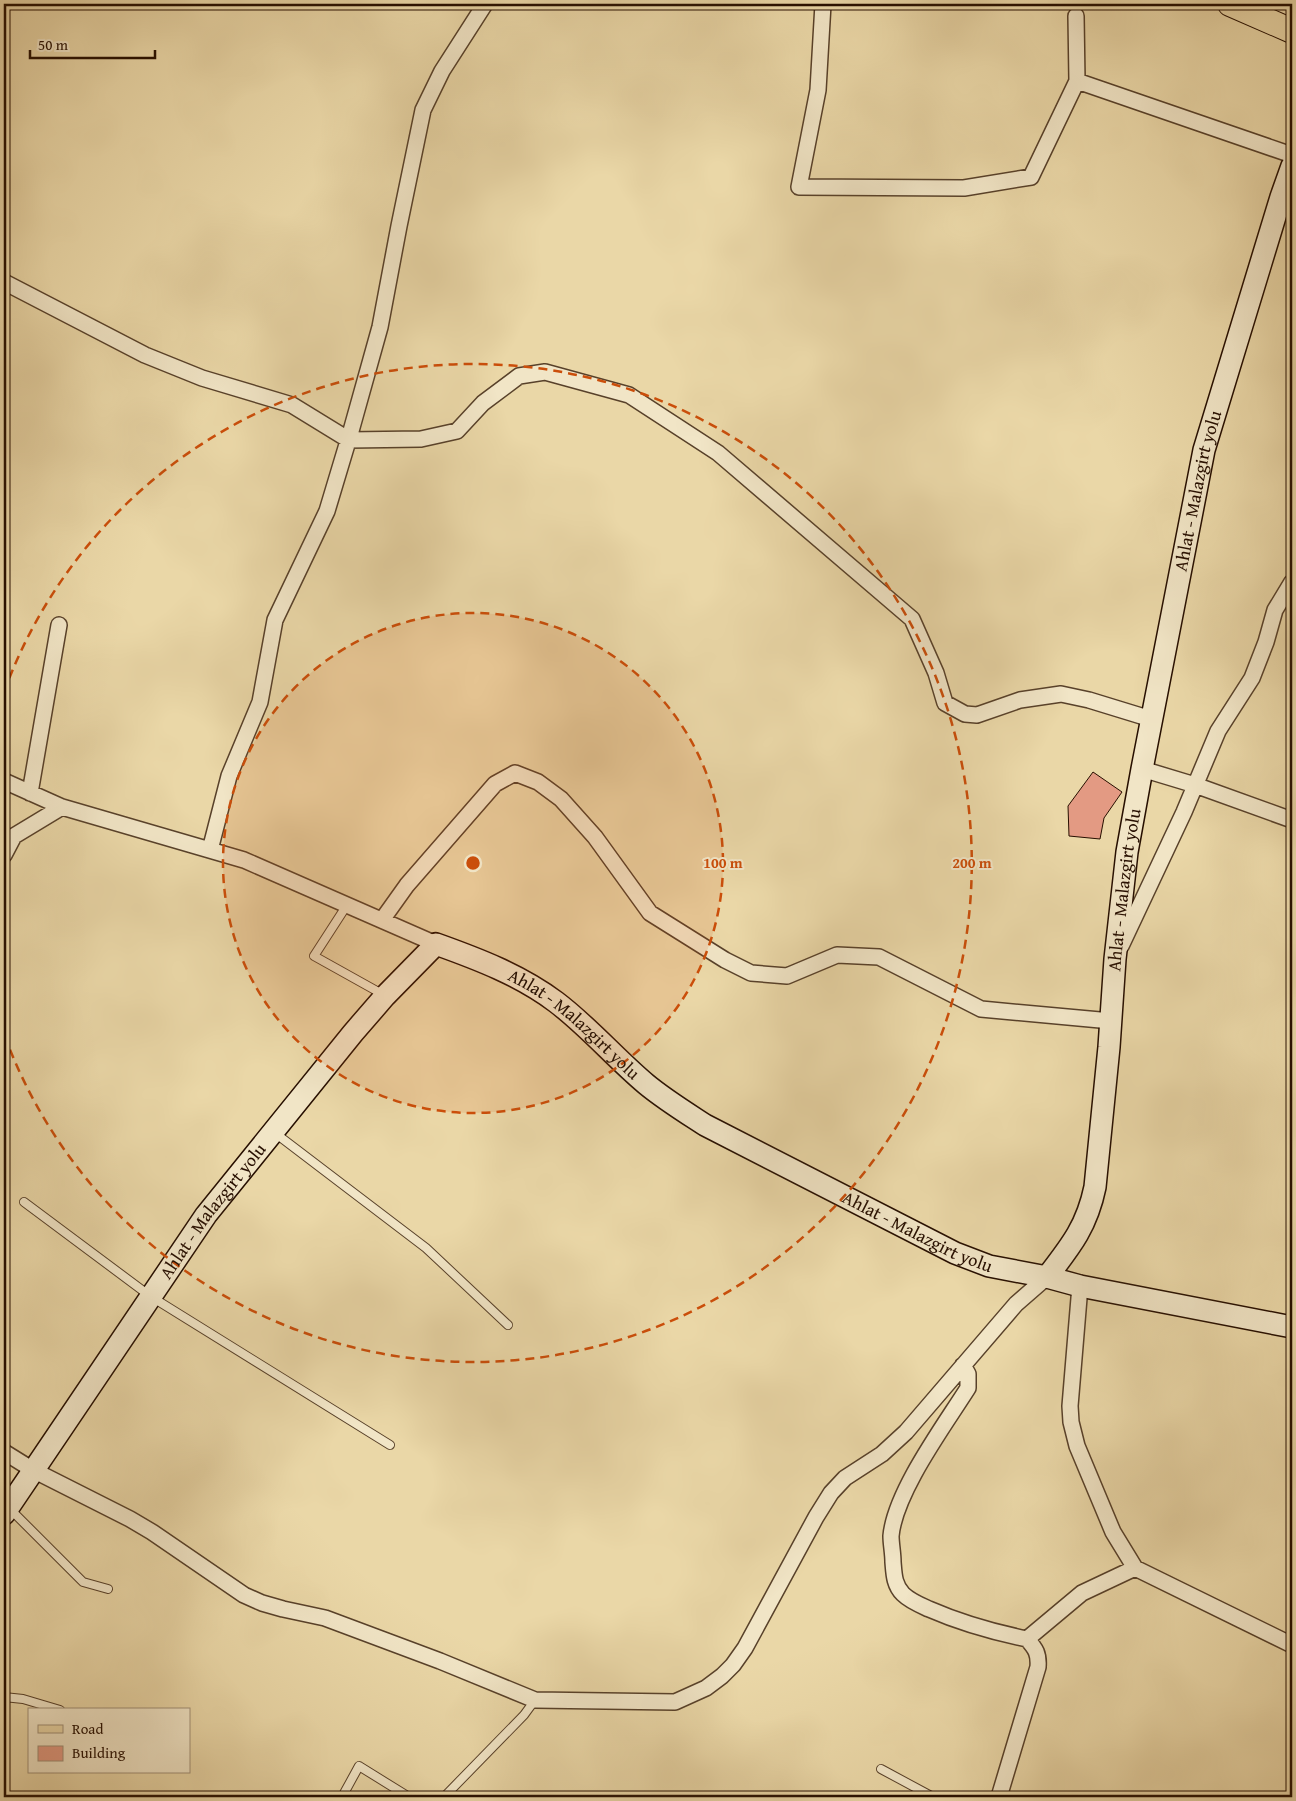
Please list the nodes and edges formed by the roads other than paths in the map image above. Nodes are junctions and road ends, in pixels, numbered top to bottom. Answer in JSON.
{"nodes":[{"id":1,"x":484,"y":4,"type":"edge"},
{"id":2,"x":823,"y":4,"type":"edge"},
{"id":3,"x":1245,"y":6,"type":"edge"},
{"id":4,"x":1076,"y":16,"type":"dead end"},
{"id":5,"x":1292,"y":31,"type":"edge"},
{"id":6,"x":1077,"y":81,"type":"junction"},
{"id":7,"x":1292,"y":155,"type":"edge"},
{"id":8,"x":1292,"y":166,"type":"edge"},
{"id":9,"x":4,"y":282,"type":"edge"},
{"id":10,"x":348,"y":440,"type":"junction"},
{"id":11,"x":1292,"y":582,"type":"edge"},
{"id":12,"x":59,"y":625,"type":"dead end"},
{"id":13,"x":1151,"y":719,"type":"junction"},
{"id":14,"x":1142,"y":769,"type":"junction"},
{"id":15,"x":4,"y":781,"type":"edge"},
{"id":16,"x":1196,"y":785,"type":"junction"},
{"id":17,"x":30,"y":793,"type":"junction"},
{"id":18,"x":62,"y":807,"type":"junction"},
{"id":19,"x":1292,"y":820,"type":"edge"},
{"id":20,"x":210,"y":850,"type":"junction"},
{"id":21,"x":4,"y":855,"type":"edge"},
{"id":22,"x":347,"y":905,"type":"junction"},
{"id":23,"x":382,"y":920,"type":"junction"},
{"id":24,"x":436,"y":944,"type":"junction"},
{"id":25,"x":1115,"y":959,"type":"junction"},
{"id":26,"x":386,"y":996,"type":"junction"},
{"id":27,"x":1110,"y":1021,"type":"junction"},
{"id":28,"x":273,"y":1132,"type":"junction"},
{"id":29,"x":24,"y":1202,"type":"dead end"},
{"id":30,"x":1046,"y":1277,"type":"junction"},
{"id":31,"x":1080,"y":1286,"type":"junction"},
{"id":32,"x":150,"y":1296,"type":"junction"},
{"id":33,"x":508,"y":1325,"type":"dead end"},
{"id":34,"x":1292,"y":1327,"type":"edge"},
{"id":35,"x":963,"y":1365,"type":"junction"},
{"id":36,"x":390,"y":1445,"type":"dead end"},
{"id":37,"x":4,"y":1452,"type":"edge"},
{"id":38,"x":33,"y":1470,"type":"junction"},
{"id":39,"x":6,"y":1511,"type":"edge"},
{"id":40,"x":1135,"y":1568,"type":"junction"},
{"id":41,"x":108,"y":1589,"type":"dead end"},
{"id":42,"x":1027,"y":1639,"type":"junction"},
{"id":43,"x":1292,"y":1645,"type":"edge"},
{"id":44,"x":4,"y":1697,"type":"edge"},
{"id":45,"x":535,"y":1700,"type":"junction"},
{"id":46,"x":53,"y":1708,"type":"edge"},
{"id":47,"x":881,"y":1769,"type":"dead end"},
{"id":48,"x":342,"y":1797,"type":"edge"},
{"id":49,"x":409,"y":1797,"type":"edge"},
{"id":50,"x":444,"y":1797,"type":"edge"},
{"id":51,"x":933,"y":1797,"type":"edge"},
{"id":52,"x":999,"y":1797,"type":"edge"}],
"edges":[{"from":1,"to":10,"type":"street"},
{"from":2,"to":6,"type":"street"},
{"from":3,"to":5,"type":"main road"},
{"from":4,"to":6,"type":"street"},
{"from":6,"to":7,"type":"street"},
{"from":8,"to":13,"type":"main road","name":"Ahlat - Malazgirt yolu"},
{"from":9,"to":10,"type":"street"},
{"from":10,"to":13,"type":"street"},
{"from":10,"to":20,"type":"street"},
{"from":11,"to":16,"type":"street"},
{"from":12,"to":17,"type":"street"},
{"from":13,"to":14,"type":"main road","name":"Ahlat - Malazgirt yolu"},
{"from":14,"to":16,"type":"street"},
{"from":14,"to":25,"type":"main road","name":"Ahlat - Malazgirt yolu"},
{"from":15,"to":17,"type":"street"},
{"from":16,"to":19,"type":"street"},
{"from":16,"to":25,"type":"street"},
{"from":17,"to":18,"type":"street"},
{"from":18,"to":20,"type":"street"},
{"from":18,"to":21,"type":"street"},
{"from":20,"to":22,"type":"street"},
{"from":22,"to":23,"type":"street"},
{"from":22,"to":26,"type":"lane"},
{"from":23,"to":24,"type":"street"},
{"from":23,"to":27,"type":"street"},
{"from":24,"to":26,"type":"main road","name":"Ahlat - Malazgirt yolu"},
{"from":24,"to":30,"type":"main road","name":"Ahlat - Malazgirt yolu"},
{"from":25,"to":27,"type":"main road","name":"Ahlat - Malazgirt yolu"},
{"from":26,"to":28,"type":"main road","name":"Ahlat - Malazgirt yolu"},
{"from":27,"to":30,"type":"main road","name":"Ahlat - Malazgirt yolu"},
{"from":28,"to":32,"type":"main road","name":"Ahlat - Malazgirt yolu"},
{"from":28,"to":33,"type":"lane"},
{"from":29,"to":32,"type":"lane"},
{"from":30,"to":31,"type":"main road"},
{"from":30,"to":35,"type":"street"},
{"from":31,"to":34,"type":"main road"},
{"from":31,"to":40,"type":"street"},
{"from":32,"to":36,"type":"lane"},
{"from":32,"to":38,"type":"main road","name":"Ahlat - Malazgirt yolu"},
{"from":35,"to":42,"type":"street"},
{"from":35,"to":45,"type":"street"},
{"from":37,"to":38,"type":"street"},
{"from":38,"to":39,"type":"main road","name":"Ahlat - Malazgirt yolu"},
{"from":38,"to":45,"type":"street"},
{"from":39,"to":41,"type":"lane"},
{"from":40,"to":42,"type":"street"},
{"from":40,"to":43,"type":"street"},
{"from":42,"to":52,"type":"street"},
{"from":44,"to":46,"type":"lane"},
{"from":45,"to":50,"type":"lane"},
{"from":47,"to":51,"type":"lane"},
{"from":48,"to":49,"type":"lane"}]}
